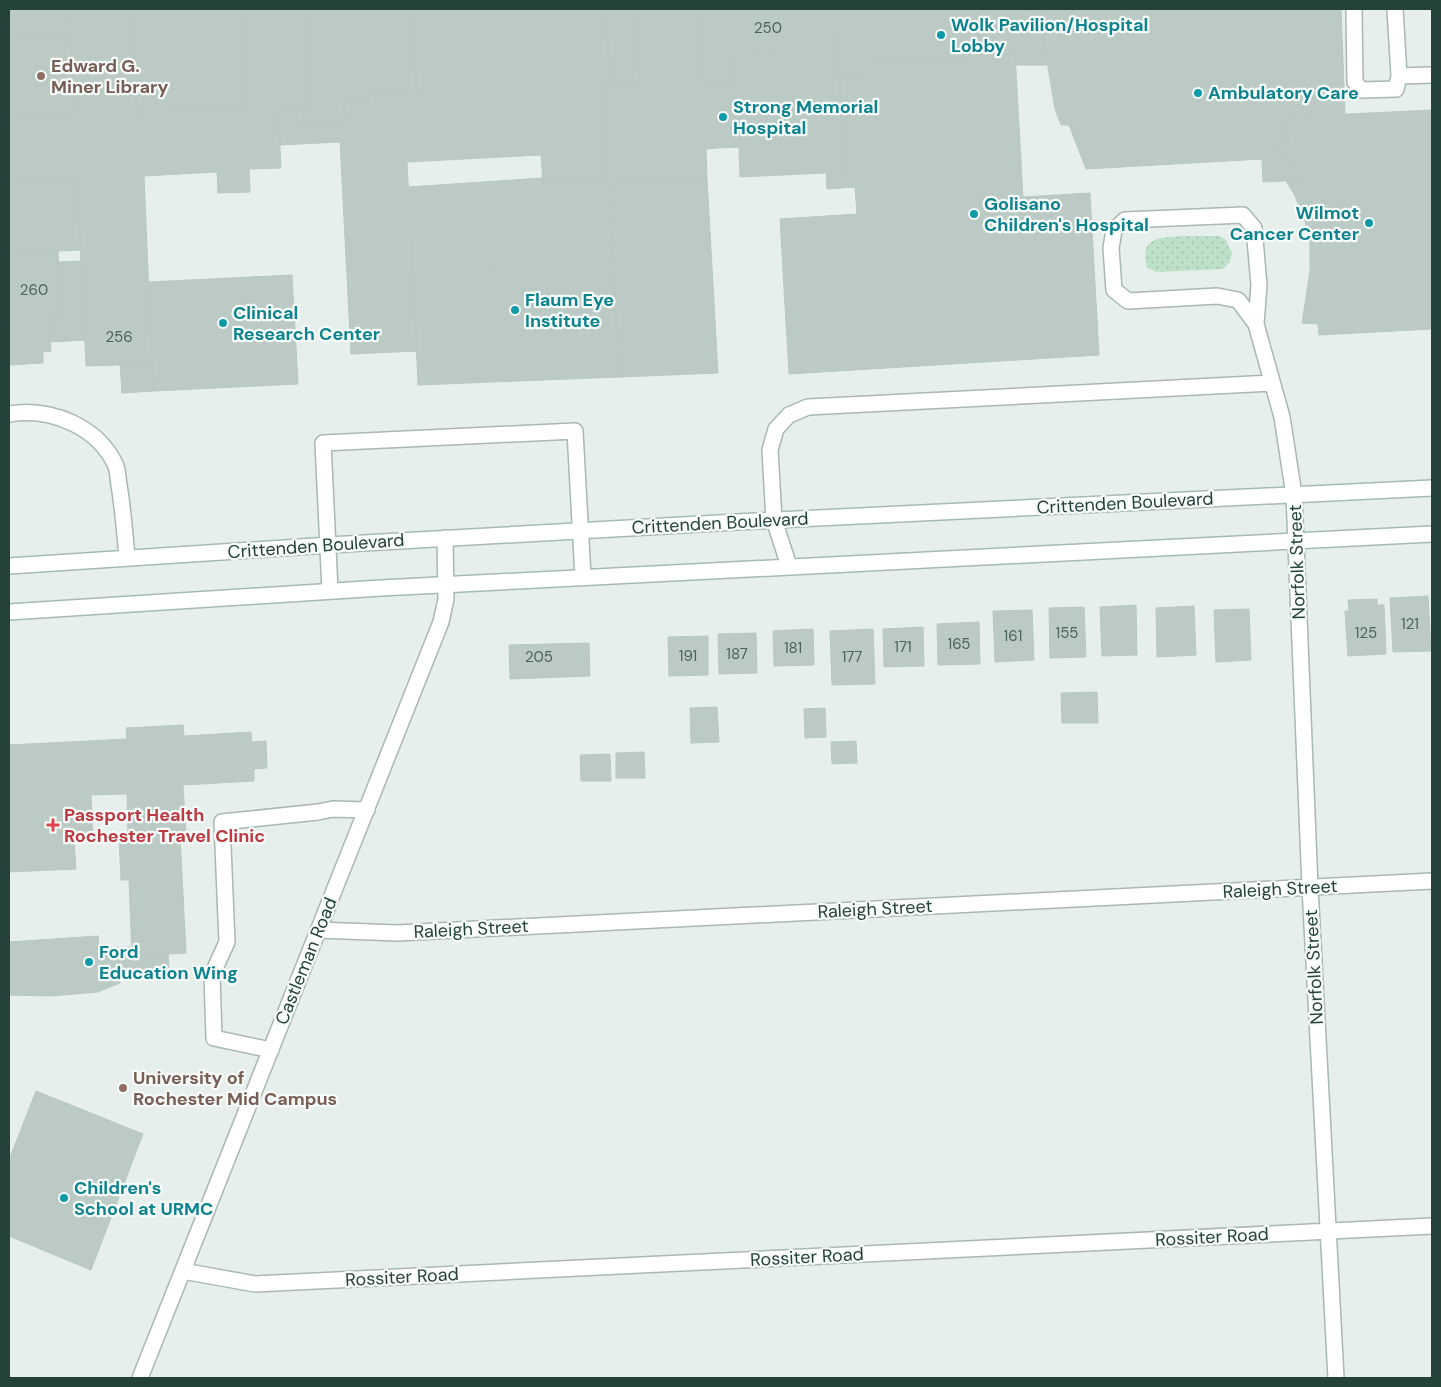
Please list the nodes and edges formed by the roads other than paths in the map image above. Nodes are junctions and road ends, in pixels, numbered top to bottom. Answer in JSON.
{"nodes":[{"id":1,"x":1354,"y":9,"type":"edge"},
{"id":2,"x":1395,"y":9,"type":"edge"},
{"id":3,"x":1432,"y":75,"type":"edge"},
{"id":4,"x":1399,"y":76,"type":"junction"},
{"id":5,"x":1256,"y":324,"type":"junction"},
{"id":6,"x":1272,"y":383,"type":"junction"},
{"id":7,"x":9,"y":414,"type":"edge"},
{"id":8,"x":1432,"y":488,"type":"edge"},
{"id":9,"x":1294,"y":495,"type":"junction"},
{"id":10,"x":774,"y":520,"type":"junction"},
{"id":11,"x":582,"y":531,"type":"junction"},
{"id":12,"x":1432,"y":534,"type":"edge"},
{"id":13,"x":445,"y":538,"type":"junction"},
{"id":14,"x":1296,"y":540,"type":"junction"},
{"id":15,"x":329,"y":545,"type":"junction"},
{"id":16,"x":127,"y":558,"type":"junction"},
{"id":17,"x":9,"y":566,"type":"edge"},
{"id":18,"x":789,"y":566,"type":"junction"},
{"id":19,"x":584,"y":577,"type":"junction"},
{"id":20,"x":446,"y":584,"type":"junction"},
{"id":21,"x":330,"y":591,"type":"junction"},
{"id":22,"x":9,"y":612,"type":"edge"},
{"id":23,"x":367,"y":810,"type":"junction"},
{"id":24,"x":1432,"y":881,"type":"edge"},
{"id":25,"x":1310,"y":887,"type":"junction"},
{"id":26,"x":318,"y":930,"type":"junction"},
{"id":27,"x":271,"y":1050,"type":"junction"},
{"id":28,"x":1432,"y":1226,"type":"edge"},
{"id":29,"x":1328,"y":1232,"type":"junction"},
{"id":30,"x":183,"y":1271,"type":"junction"},
{"id":31,"x":140,"y":1378,"type":"edge"},
{"id":32,"x":1336,"y":1378,"type":"edge"}],
"edges":[{"from":1,"to":4,"type":"street"},
{"from":2,"to":4,"type":"street"},
{"from":3,"to":4,"type":"street"},
{"from":5,"to":5,"type":"street"},
{"from":5,"to":6,"type":"street","name":"Norfolk Street"},
{"from":6,"to":9,"type":"street","name":"Norfolk Street"},
{"from":6,"to":10,"type":"street"},
{"from":7,"to":16,"type":"street"},
{"from":8,"to":9,"type":"street","name":"Crittenden Boulevard"},
{"from":9,"to":10,"type":"street","name":"Crittenden Boulevard"},
{"from":9,"to":14,"type":"street","name":"Norfolk Street"},
{"from":10,"to":11,"type":"street","name":"Crittenden Boulevard"},
{"from":10,"to":18,"type":"street"},
{"from":11,"to":13,"type":"street","name":"Crittenden Boulevard"},
{"from":11,"to":15,"type":"street"},
{"from":11,"to":19,"type":"street"},
{"from":12,"to":14,"type":"street"},
{"from":13,"to":15,"type":"street","name":"Crittenden Boulevard"},
{"from":13,"to":20,"type":"street","name":"Castleman Road"},
{"from":14,"to":18,"type":"street"},
{"from":14,"to":25,"type":"street","name":"Norfolk Street"},
{"from":15,"to":16,"type":"street","name":"Crittenden Boulevard"},
{"from":15,"to":21,"type":"street"},
{"from":16,"to":17,"type":"street","name":"Crittenden Boulevard"},
{"from":18,"to":19,"type":"street"},
{"from":19,"to":20,"type":"street"},
{"from":20,"to":21,"type":"street"},
{"from":20,"to":23,"type":"street","name":"Castleman Road"},
{"from":21,"to":22,"type":"street"},
{"from":23,"to":26,"type":"street","name":"Castleman Road"},
{"from":23,"to":27,"type":"street"},
{"from":24,"to":25,"type":"street","name":"Raleigh Street"},
{"from":25,"to":26,"type":"street","name":"Raleigh Street"},
{"from":25,"to":29,"type":"street","name":"Norfolk Street"},
{"from":26,"to":27,"type":"street","name":"Castleman Road"},
{"from":27,"to":30,"type":"street","name":"Castleman Road"},
{"from":28,"to":29,"type":"street","name":"Rossiter Road"},
{"from":29,"to":30,"type":"street","name":"Rossiter Road"},
{"from":29,"to":32,"type":"street","name":"Norfolk Street"},
{"from":30,"to":31,"type":"street","name":"Castleman Road"}]}
